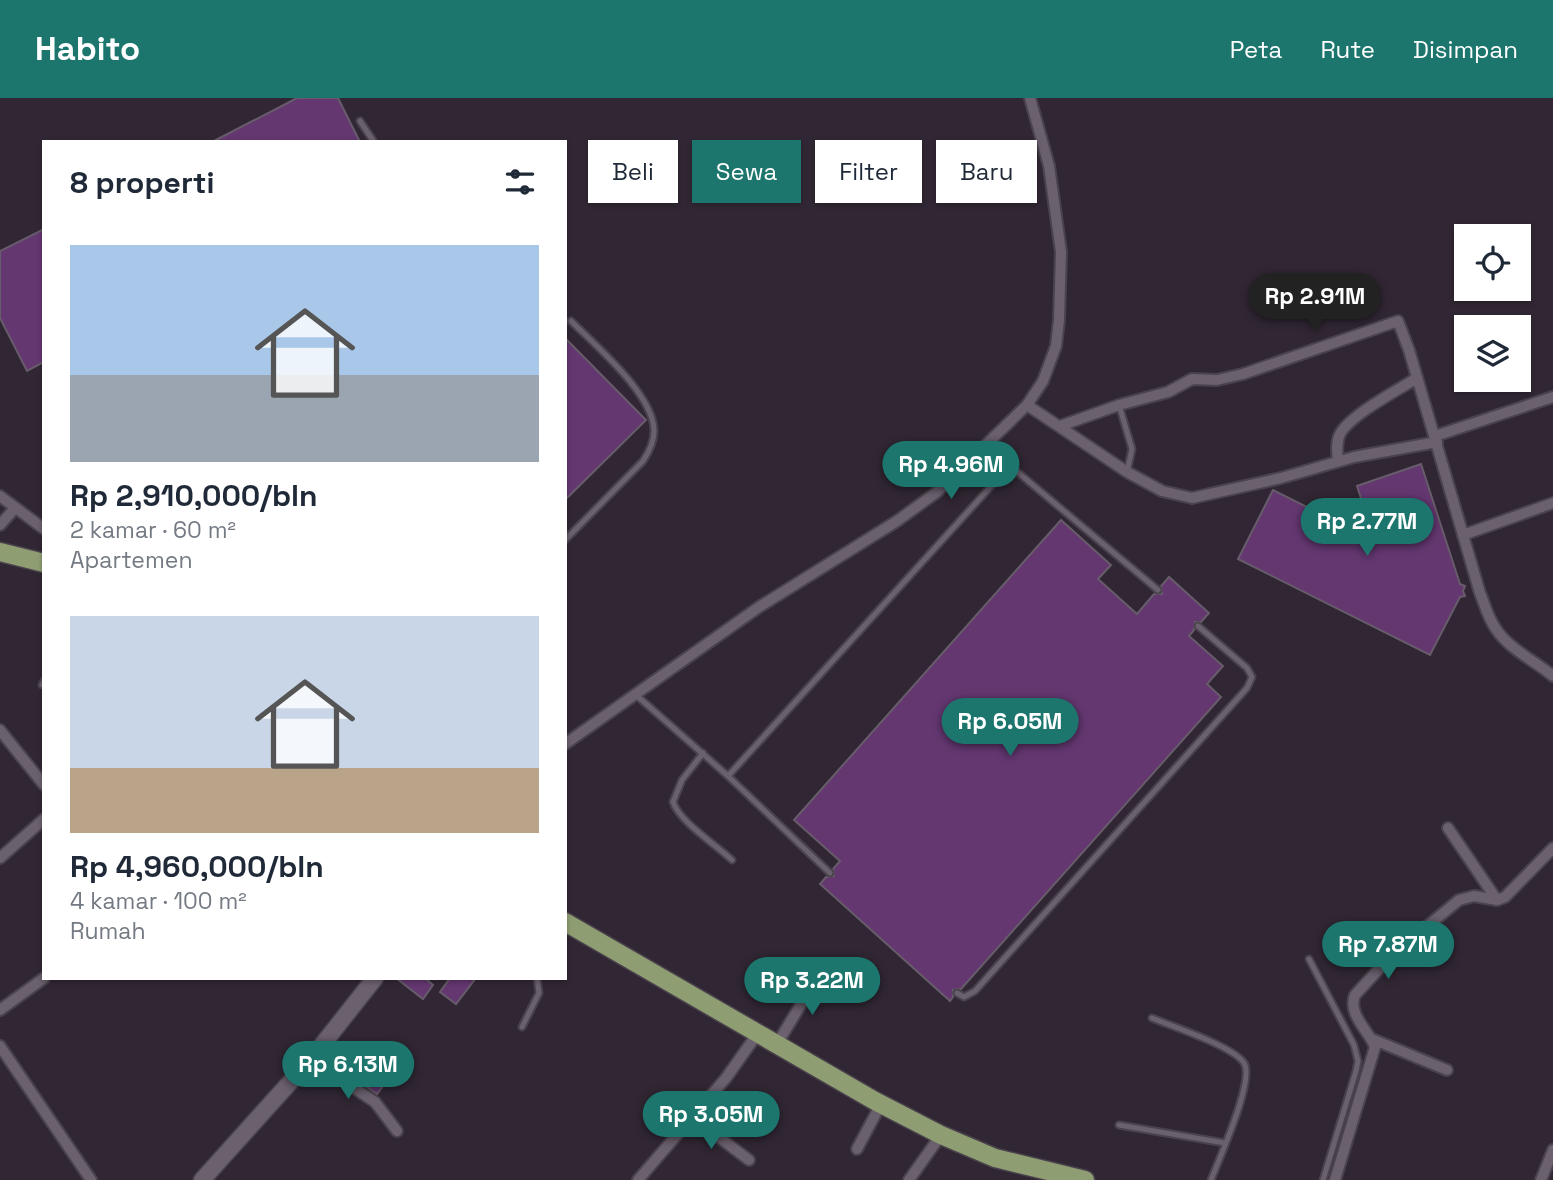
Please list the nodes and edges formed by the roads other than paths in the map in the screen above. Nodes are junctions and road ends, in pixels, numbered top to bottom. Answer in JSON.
{"nodes":[{"id":1,"x":1030,"y":98,"type":"edge"},
{"id":2,"x":360,"y":121,"type":"dead end"},
{"id":3,"x":373,"y":140,"type":"edge"},
{"id":4,"x":571,"y":321,"type":"dead end"},
{"id":5,"x":1417,"y":378,"type":"junction"},
{"id":6,"x":1553,"y":397,"type":"edge"},
{"id":7,"x":1027,"y":405,"type":"junction"},
{"id":8,"x":1119,"y":405,"type":"junction"},
{"id":9,"x":1060,"y":426,"type":"junction"},
{"id":10,"x":1436,"y":439,"type":"junction"},
{"id":11,"x":1338,"y":461,"type":"junction"},
{"id":12,"x":1127,"y":471,"type":"junction"},
{"id":13,"x":0,"y":496,"type":"edge"},
{"id":14,"x":1553,"y":503,"type":"edge"},
{"id":15,"x":15,"y":508,"type":"junction"},
{"id":16,"x":0,"y":525,"type":"edge"},
{"id":17,"x":42,"y":528,"type":"edge"},
{"id":18,"x":1463,"y":535,"type":"junction"},
{"id":19,"x":567,"y":538,"type":"edge"},
{"id":20,"x":0,"y":552,"type":"edge"},
{"id":21,"x":42,"y":560,"type":"edge"},
{"id":22,"x":1158,"y":590,"type":"dead end"},
{"id":23,"x":1198,"y":626,"type":"dead end"},
{"id":24,"x":1553,"y":676,"type":"edge"},
{"id":25,"x":636,"y":695,"type":"junction"},
{"id":26,"x":0,"y":730,"type":"edge"},
{"id":27,"x":567,"y":743,"type":"edge"},
{"id":28,"x":703,"y":754,"type":"junction"},
{"id":29,"x":728,"y":776,"type":"junction"},
{"id":30,"x":42,"y":782,"type":"edge"},
{"id":31,"x":42,"y":821,"type":"edge"},
{"id":32,"x":1448,"y":828,"type":"dead end"},
{"id":33,"x":1553,"y":848,"type":"edge"},
{"id":34,"x":0,"y":859,"type":"edge"},
{"id":35,"x":732,"y":860,"type":"dead end"},
{"id":36,"x":830,"y":873,"type":"dead end"},
{"id":37,"x":1497,"y":900,"type":"junction"},
{"id":38,"x":567,"y":923,"type":"edge"},
{"id":39,"x":1309,"y":959,"type":"dead end"},
{"id":40,"x":820,"y":973,"type":"dead end"},
{"id":41,"x":42,"y":979,"type":"edge"},
{"id":42,"x":373,"y":980,"type":"edge"},
{"id":43,"x":537,"y":980,"type":"edge"},
{"id":44,"x":957,"y":993,"type":"dead end"},
{"id":45,"x":0,"y":1010,"type":"edge"},
{"id":46,"x":1152,"y":1018,"type":"dead end"},
{"id":47,"x":522,"y":1027,"type":"dead end"},
{"id":48,"x":758,"y":1033,"type":"junction"},
{"id":49,"x":1372,"y":1039,"type":"junction"},
{"id":50,"x":777,"y":1044,"type":"junction"},
{"id":51,"x":0,"y":1046,"type":"edge"},
{"id":52,"x":311,"y":1059,"type":"junction"},
{"id":53,"x":1447,"y":1070,"type":"dead end"},
{"id":54,"x":881,"y":1104,"type":"junction"},
{"id":55,"x":692,"y":1117,"type":"junction"},
{"id":56,"x":1119,"y":1125,"type":"dead end"},
{"id":57,"x":397,"y":1131,"type":"dead end"},
{"id":58,"x":941,"y":1135,"type":"junction"},
{"id":59,"x":1225,"y":1143,"type":"junction"},
{"id":60,"x":857,"y":1149,"type":"dead end"},
{"id":61,"x":1553,"y":1150,"type":"edge"},
{"id":62,"x":749,"y":1160,"type":"dead end"},
{"id":63,"x":91,"y":1180,"type":"edge"},
{"id":64,"x":202,"y":1180,"type":"edge"},
{"id":65,"x":638,"y":1180,"type":"edge"},
{"id":66,"x":909,"y":1180,"type":"edge"},
{"id":67,"x":1085,"y":1180,"type":"edge"},
{"id":68,"x":1211,"y":1180,"type":"edge"},
{"id":69,"x":1322,"y":1180,"type":"edge"},
{"id":70,"x":1335,"y":1180,"type":"edge"},
{"id":71,"x":1541,"y":1180,"type":"edge"}],
"edges":[{"from":1,"to":7,"type":"street"},
{"from":2,"to":3,"type":"lane"},
{"from":4,"to":19,"type":"lane"},
{"from":5,"to":8,"type":"street"},
{"from":5,"to":10,"type":"street"},
{"from":5,"to":11,"type":"street"},
{"from":6,"to":10,"type":"street"},
{"from":7,"to":9,"type":"street"},
{"from":7,"to":25,"type":"street"},
{"from":8,"to":9,"type":"street"},
{"from":8,"to":12,"type":"lane"},
{"from":9,"to":12,"type":"street"},
{"from":10,"to":11,"type":"street"},
{"from":10,"to":18,"type":"street"},
{"from":11,"to":12,"type":"street"},
{"from":13,"to":15,"type":"street"},
{"from":14,"to":18,"type":"street"},
{"from":15,"to":16,"type":"street"},
{"from":15,"to":17,"type":"street"},
{"from":18,"to":24,"type":"street"},
{"from":20,"to":21,"type":"main road"},
{"from":22,"to":29,"type":"lane"},
{"from":23,"to":44,"type":"lane"},
{"from":25,"to":27,"type":"street"},
{"from":25,"to":28,"type":"lane"},
{"from":26,"to":30,"type":"street"},
{"from":28,"to":29,"type":"lane"},
{"from":28,"to":35,"type":"lane"},
{"from":29,"to":36,"type":"lane"},
{"from":31,"to":34,"type":"street"},
{"from":32,"to":37,"type":"street"},
{"from":33,"to":37,"type":"street"},
{"from":37,"to":49,"type":"street"},
{"from":38,"to":48,"type":"main road"},
{"from":39,"to":69,"type":"lane"},
{"from":40,"to":50,"type":"street"},
{"from":41,"to":45,"type":"street"},
{"from":42,"to":52,"type":"street"},
{"from":43,"to":47,"type":"lane"},
{"from":46,"to":59,"type":"lane"},
{"from":48,"to":50,"type":"main road"},
{"from":48,"to":55,"type":"street"},
{"from":49,"to":53,"type":"street"},
{"from":49,"to":70,"type":"street"},
{"from":50,"to":54,"type":"main road"},
{"from":51,"to":63,"type":"street"},
{"from":52,"to":57,"type":"street"},
{"from":52,"to":64,"type":"street"},
{"from":54,"to":58,"type":"main road"},
{"from":54,"to":60,"type":"street"},
{"from":55,"to":62,"type":"street"},
{"from":55,"to":65,"type":"street"},
{"from":56,"to":59,"type":"lane"},
{"from":58,"to":66,"type":"street"},
{"from":58,"to":67,"type":"main road"},
{"from":59,"to":68,"type":"lane"},
{"from":61,"to":71,"type":"street"}]}
